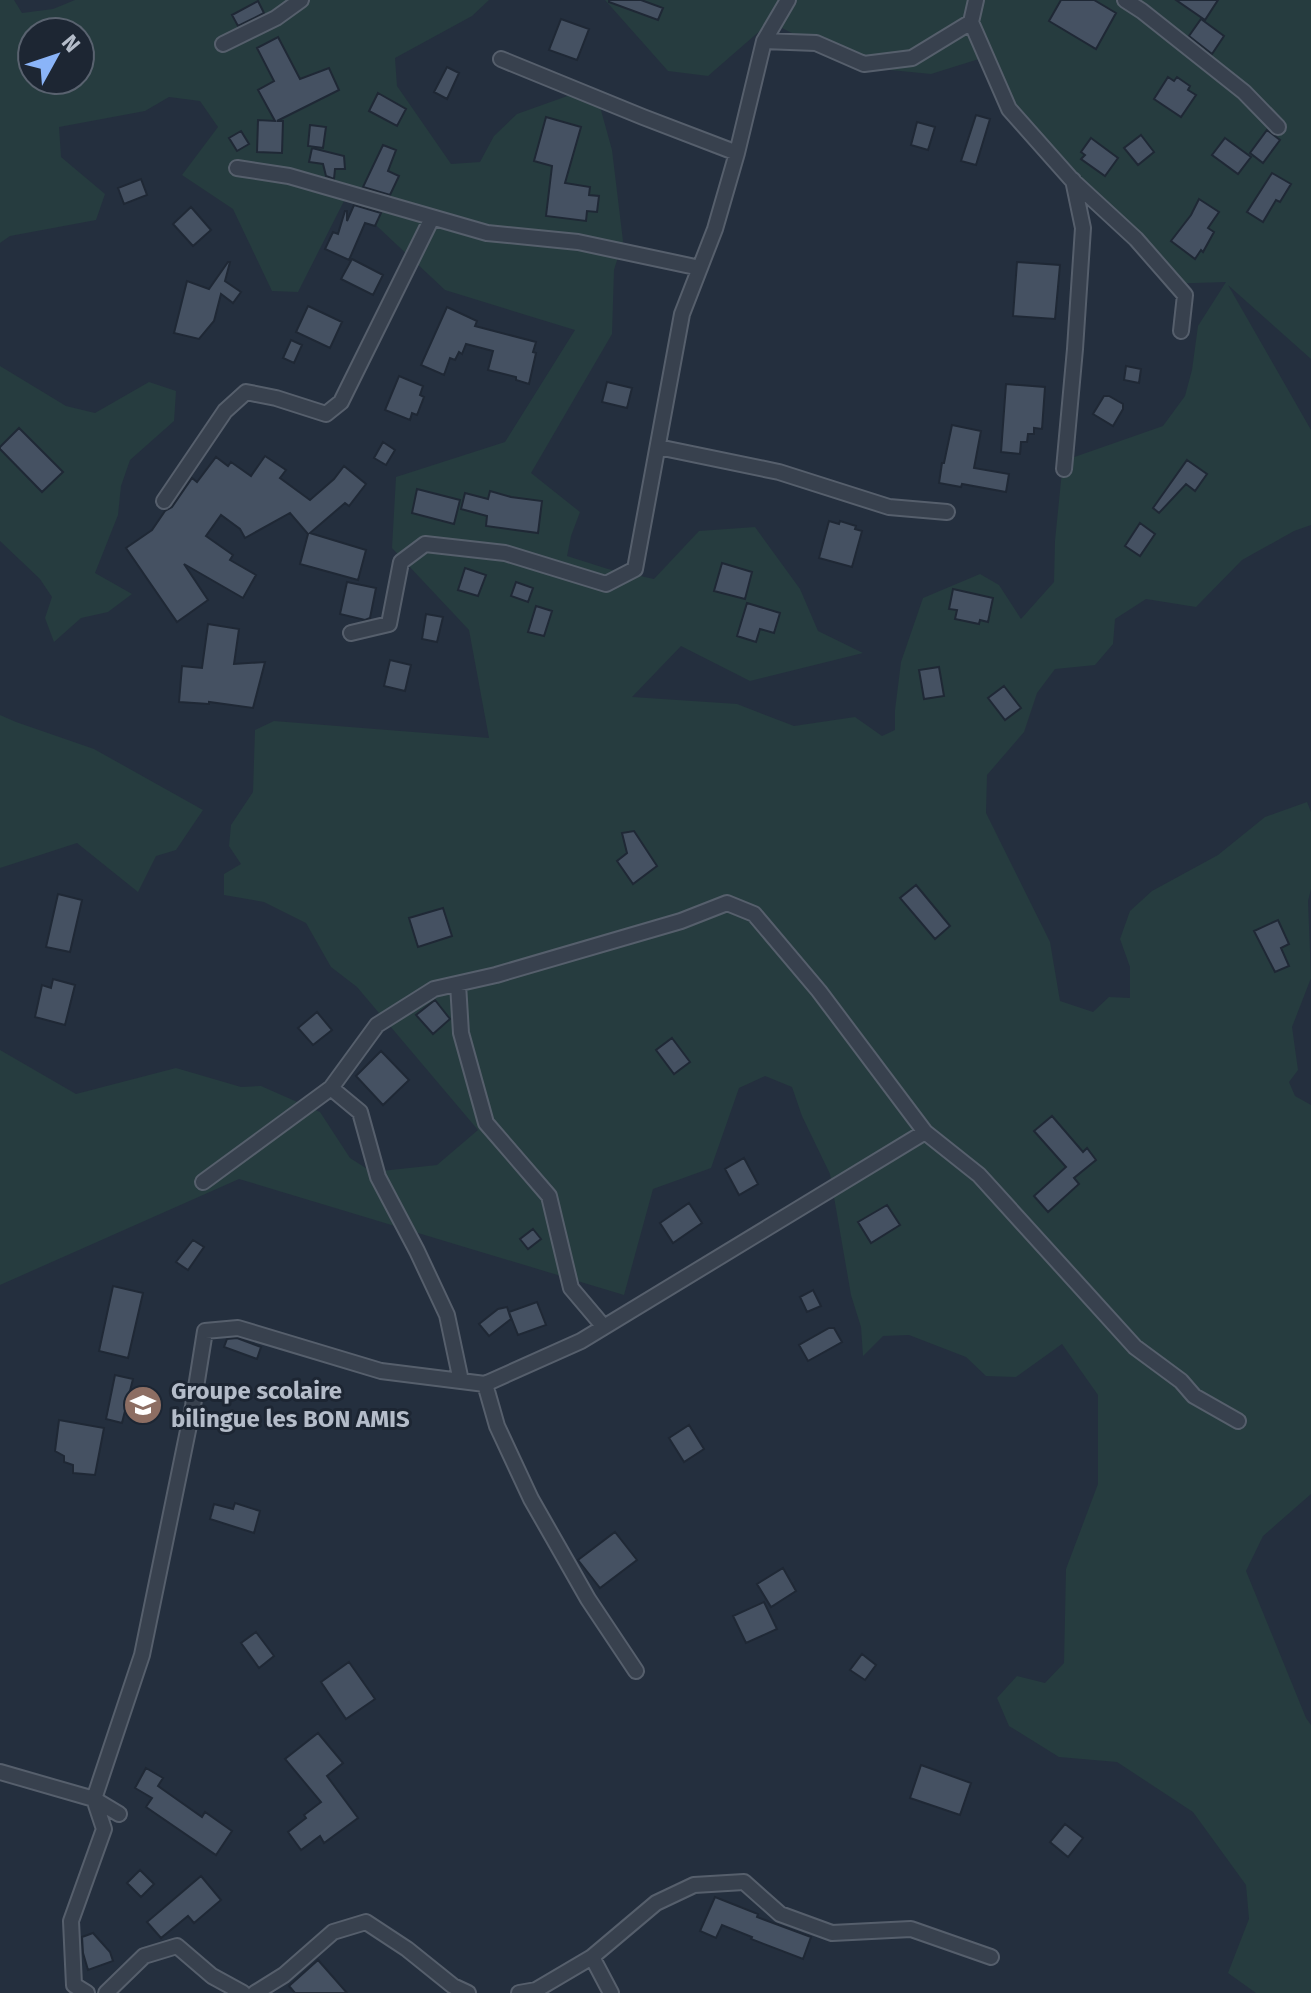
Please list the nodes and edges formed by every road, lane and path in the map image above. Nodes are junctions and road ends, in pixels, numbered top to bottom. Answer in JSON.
{"nodes":[{"id":1,"x":301,"y":0,"type":"edge"},
{"id":2,"x":788,"y":0,"type":"edge"},
{"id":3,"x":976,"y":0,"type":"edge"},
{"id":4,"x":1125,"y":0,"type":"edge"},
{"id":5,"x":971,"y":22,"type":"junction"},
{"id":6,"x":764,"y":41,"type":"junction"},
{"id":7,"x":223,"y":44,"type":"dead end"},
{"id":8,"x":501,"y":59,"type":"dead end"},
{"id":9,"x":1278,"y":127,"type":"dead end"},
{"id":10,"x":737,"y":153,"type":"junction"},
{"id":11,"x":237,"y":168,"type":"dead end"},
{"id":12,"x":1072,"y":180,"type":"junction"},
{"id":13,"x":432,"y":218,"type":"junction"},
{"id":14,"x":700,"y":268,"type":"junction"},
{"id":15,"x":1181,"y":331,"type":"dead end"},
{"id":16,"x":658,"y":447,"type":"junction"},
{"id":17,"x":1064,"y":469,"type":"dead end"},
{"id":18,"x":164,"y":501,"type":"dead end"},
{"id":19,"x":947,"y":512,"type":"dead end"},
{"id":20,"x":351,"y":633,"type":"dead end"},
{"id":21,"x":458,"y":984,"type":"junction"},
{"id":22,"x":331,"y":1088,"type":"junction"},
{"id":23,"x":925,"y":1132,"type":"junction"},
{"id":24,"x":203,"y":1182,"type":"dead end"},
{"id":25,"x":604,"y":1327,"type":"junction"},
{"id":26,"x":461,"y":1381,"type":"junction"},
{"id":27,"x":485,"y":1384,"type":"junction"},
{"id":28,"x":1238,"y":1421,"type":"dead end"},
{"id":29,"x":636,"y":1671,"type":"dead end"},
{"id":30,"x":0,"y":1772,"type":"edge"},
{"id":31,"x":94,"y":1799,"type":"junction"},
{"id":32,"x":119,"y":1814,"type":"dead end"},
{"id":33,"x":592,"y":1957,"type":"junction"},
{"id":34,"x":991,"y":1957,"type":"dead end"},
{"id":35,"x":87,"y":1993,"type":"edge"},
{"id":36,"x":106,"y":1993,"type":"edge"},
{"id":37,"x":243,"y":1993,"type":"edge"},
{"id":38,"x":255,"y":1993,"type":"edge"},
{"id":39,"x":468,"y":1993,"type":"edge"},
{"id":40,"x":519,"y":1993,"type":"edge"},
{"id":41,"x":611,"y":1993,"type":"edge"}],
"edges":[{"from":1,"to":7,"type":"street"},
{"from":2,"to":6,"type":"street"},
{"from":3,"to":5,"type":"street"},
{"from":4,"to":9,"type":"street"},
{"from":5,"to":6,"type":"street"},
{"from":5,"to":12,"type":"street"},
{"from":6,"to":10,"type":"street"},
{"from":8,"to":10,"type":"street"},
{"from":10,"to":14,"type":"street"},
{"from":11,"to":13,"type":"street"},
{"from":12,"to":15,"type":"street"},
{"from":12,"to":17,"type":"street"},
{"from":13,"to":14,"type":"street"},
{"from":13,"to":18,"type":"street"},
{"from":14,"to":16,"type":"street"},
{"from":16,"to":19,"type":"street"},
{"from":16,"to":20,"type":"street"},
{"from":21,"to":22,"type":"street"},
{"from":21,"to":23,"type":"street"},
{"from":21,"to":25,"type":"street"},
{"from":22,"to":24,"type":"street"},
{"from":22,"to":26,"type":"street"},
{"from":23,"to":25,"type":"street"},
{"from":23,"to":28,"type":"street"},
{"from":25,"to":27,"type":"street"},
{"from":26,"to":27,"type":"street"},
{"from":26,"to":31,"type":"street"},
{"from":27,"to":29,"type":"street"},
{"from":30,"to":31,"type":"street"},
{"from":31,"to":32,"type":"street"},
{"from":31,"to":35,"type":"street"},
{"from":33,"to":34,"type":"street"},
{"from":33,"to":40,"type":"street"},
{"from":33,"to":41,"type":"street"},
{"from":36,"to":37,"type":"street"},
{"from":38,"to":39,"type":"street"}]}
